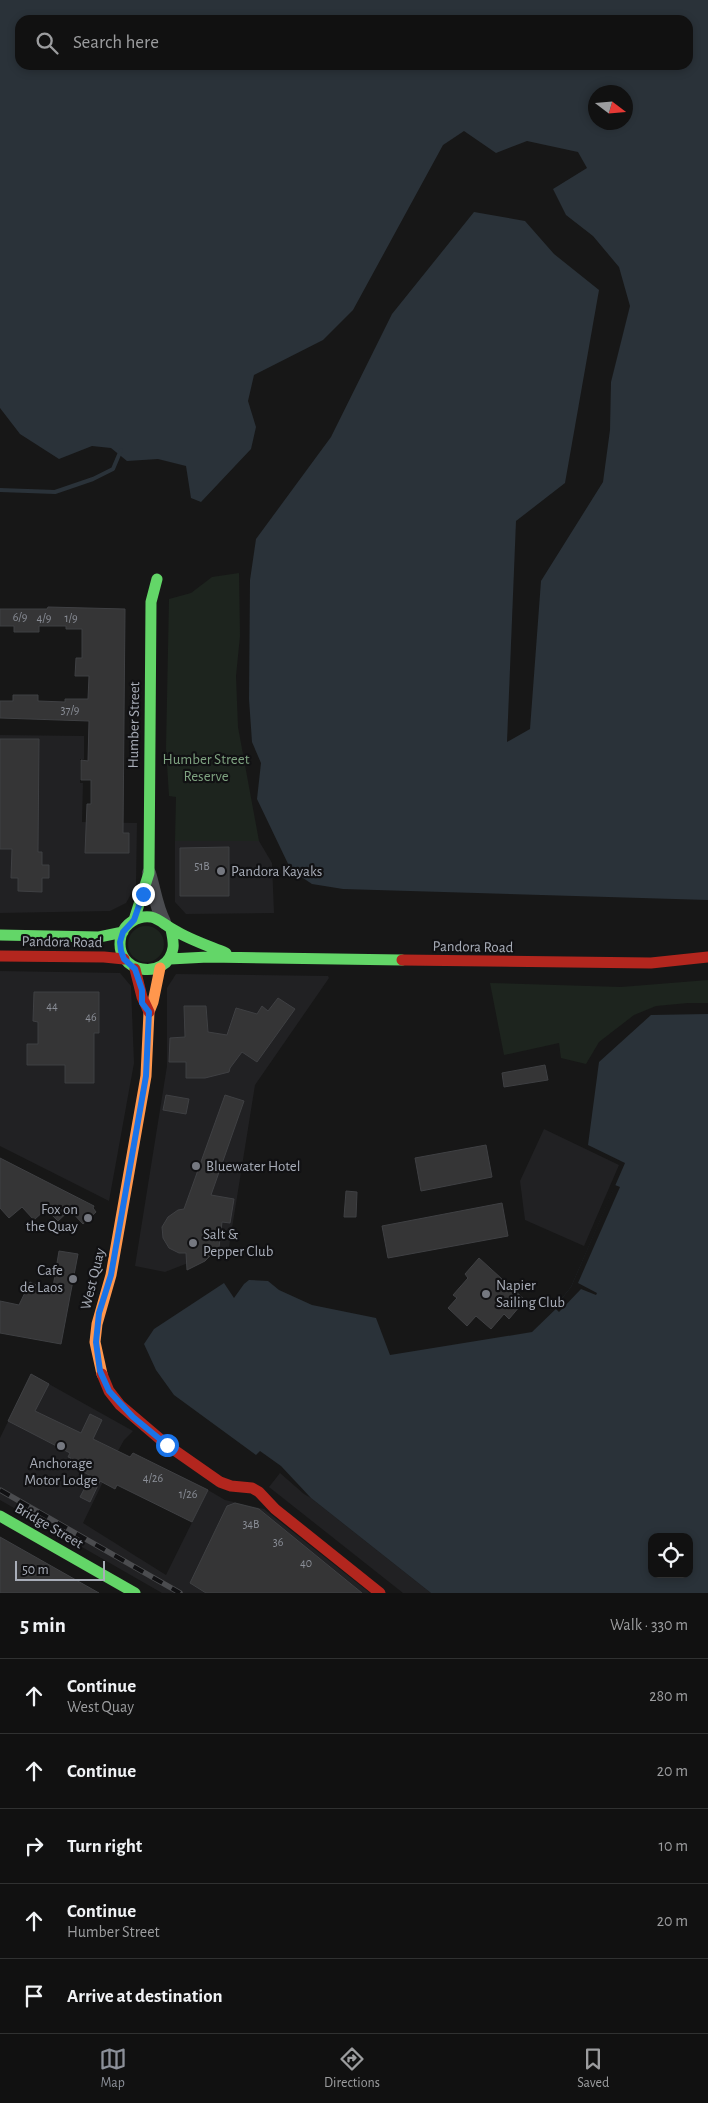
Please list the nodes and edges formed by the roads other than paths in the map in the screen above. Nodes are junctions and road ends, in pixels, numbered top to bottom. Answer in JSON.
{"nodes":[{"id":1,"x":157,"y":579,"type":"dead end"},
{"id":2,"x":149,"y":873,"type":"junction"},
{"id":3,"x":134,"y":920,"type":"junction"},
{"id":4,"x":167,"y":926,"type":"junction"},
{"id":5,"x":123,"y":932,"type":"junction"},
{"id":6,"x":0,"y":935,"type":"edge"},
{"id":7,"x":0,"y":956,"type":"edge"},
{"id":8,"x":237,"y":957,"type":"junction"},
{"id":9,"x":708,"y":957,"type":"edge"},
{"id":10,"x":124,"y":959,"type":"junction"},
{"id":11,"x":170,"y":959,"type":"junction"},
{"id":12,"x":160,"y":968,"type":"junction"},
{"id":13,"x":135,"y":969,"type":"junction"},
{"id":14,"x":149,"y":1012,"type":"junction"},
{"id":15,"x":0,"y":1516,"type":"edge"},
{"id":16,"x":135,"y":1593,"type":"edge"},
{"id":17,"x":380,"y":1593,"type":"edge"}],
"edges":[{"from":1,"to":2,"type":"main road","name":"Humber Street"},
{"from":2,"to":3,"type":"main road","name":"Humber Street"},
{"from":2,"to":4,"type":"street","name":"Humber Street"},
{"from":3,"to":4,"type":"main road"},
{"from":3,"to":5,"type":"main road"},
{"from":4,"to":8,"type":"main road"},
{"from":4,"to":11,"type":"main road"},
{"from":5,"to":6,"type":"main road","name":"Pandora Road"},
{"from":5,"to":10,"type":"main road"},
{"from":7,"to":10,"type":"main road","name":"Pandora Road"},
{"from":8,"to":9,"type":"main road","name":"Pandora Road"},
{"from":8,"to":11,"type":"main road"},
{"from":10,"to":13,"type":"main road"},
{"from":11,"to":12,"type":"main road"},
{"from":12,"to":13,"type":"main road"},
{"from":12,"to":14,"type":"main road","name":"West Quay"},
{"from":13,"to":14,"type":"main road","name":"West Quay"},
{"from":14,"to":17,"type":"main road","name":"West Quay"},
{"from":15,"to":16,"type":"main road","name":"Bridge Street"}]}
